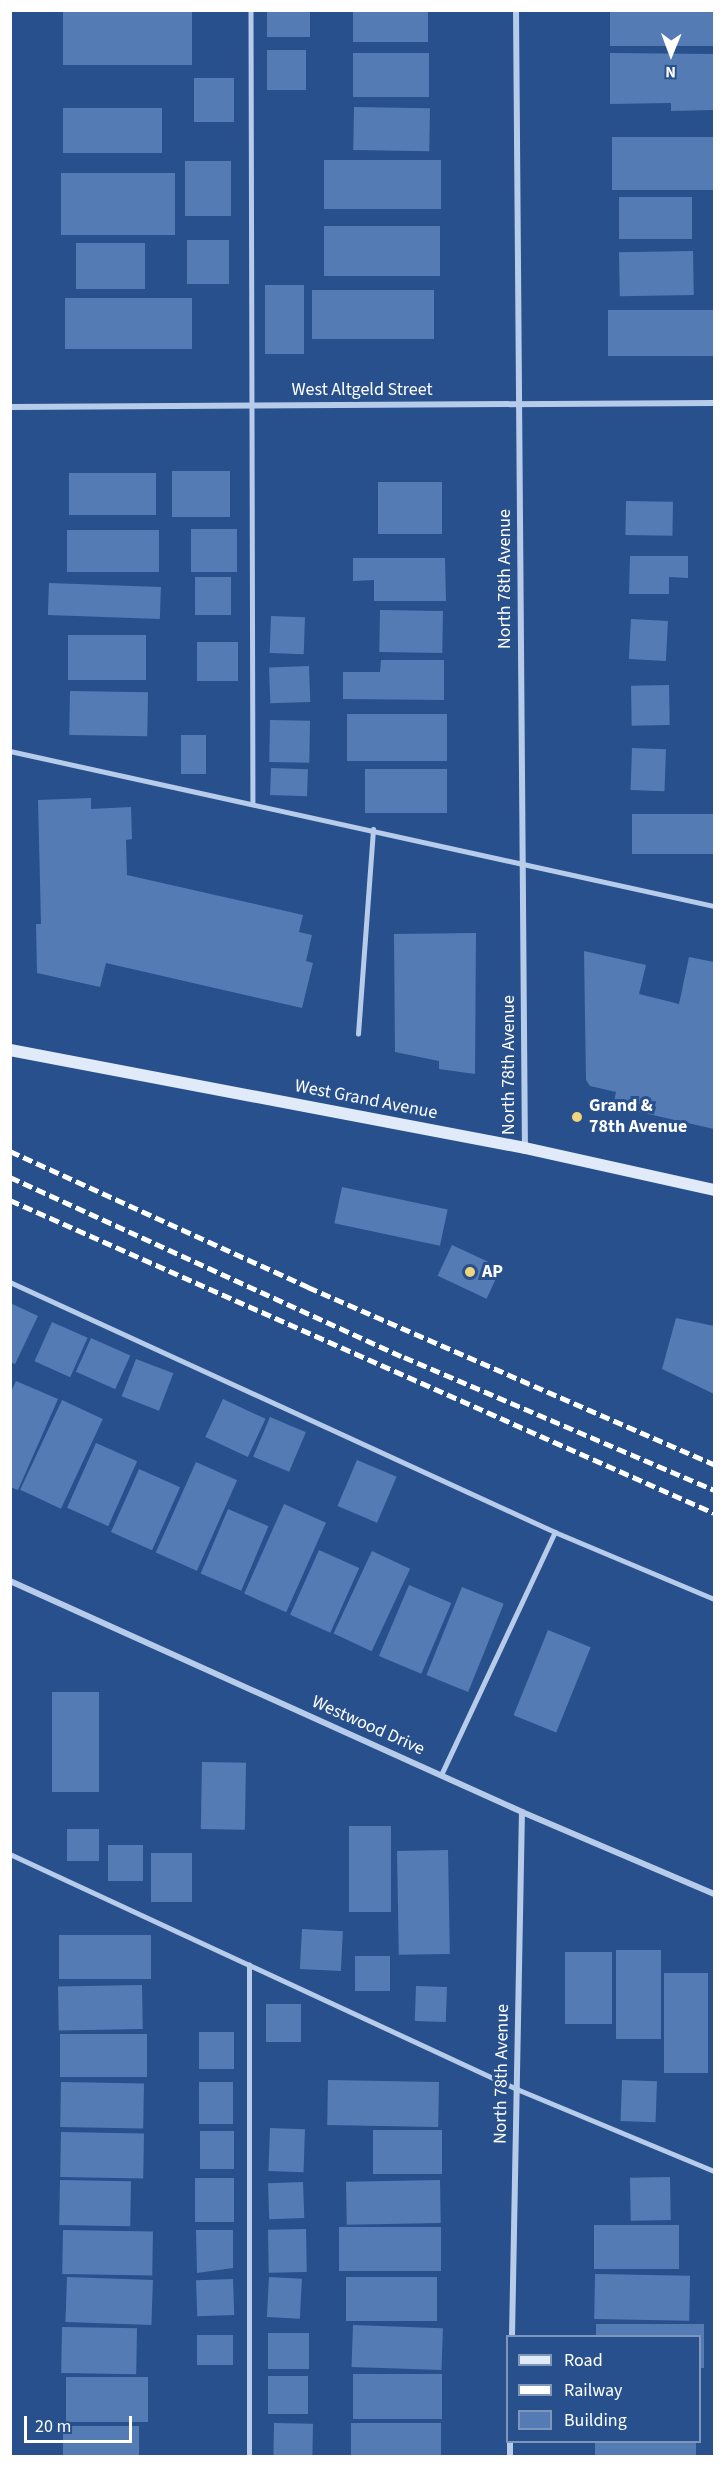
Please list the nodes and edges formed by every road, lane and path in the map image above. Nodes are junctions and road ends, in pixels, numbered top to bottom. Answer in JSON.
{"nodes":[{"id":1,"x":251,"y":10,"type":"edge"},
{"id":2,"x":516,"y":10,"type":"edge"},
{"id":3,"x":519,"y":404,"type":"junction"},
{"id":4,"x":714,"y":404,"type":"edge"},
{"id":5,"x":254,"y":406,"type":"junction"},
{"id":6,"x":10,"y":407,"type":"edge"},
{"id":7,"x":10,"y":751,"type":"edge"},
{"id":8,"x":253,"y":804,"type":"junction"},
{"id":9,"x":373,"y":830,"type":"junction"},
{"id":10,"x":523,"y":862,"type":"junction"},
{"id":11,"x":714,"y":906,"type":"edge"},
{"id":12,"x":358,"y":1034,"type":"dead end"},
{"id":13,"x":10,"y":1050,"type":"edge"},
{"id":14,"x":525,"y":1148,"type":"junction"},
{"id":15,"x":714,"y":1190,"type":"edge"},
{"id":16,"x":10,"y":1282,"type":"edge"},
{"id":17,"x":555,"y":1532,"type":"junction"},
{"id":18,"x":10,"y":1581,"type":"edge"},
{"id":19,"x":714,"y":1599,"type":"edge"},
{"id":20,"x":441,"y":1776,"type":"junction"},
{"id":21,"x":522,"y":1812,"type":"junction"},
{"id":22,"x":10,"y":1854,"type":"edge"},
{"id":23,"x":714,"y":1894,"type":"edge"},
{"id":24,"x":249,"y":1965,"type":"junction"},
{"id":25,"x":517,"y":2089,"type":"junction"},
{"id":26,"x":714,"y":2171,"type":"edge"},
{"id":27,"x":512,"y":2335,"type":"edge"},
{"id":28,"x":249,"y":2457,"type":"edge"}],
"edges":[{"from":1,"to":5,"type":"lane"},
{"from":2,"to":3,"type":"street","name":"North 78th Avenue"},
{"from":3,"to":4,"type":"street","name":"West Altgeld Street"},
{"from":3,"to":5,"type":"street","name":"West Altgeld Street"},
{"from":3,"to":10,"type":"street","name":"North 78th Avenue"},
{"from":5,"to":6,"type":"street","name":"West Altgeld Street"},
{"from":5,"to":8,"type":"lane"},
{"from":7,"to":8,"type":"lane"},
{"from":8,"to":9,"type":"lane"},
{"from":9,"to":10,"type":"lane"},
{"from":9,"to":12,"type":"lane"},
{"from":10,"to":11,"type":"lane"},
{"from":10,"to":14,"type":"street","name":"North 78th Avenue"},
{"from":13,"to":14,"type":"main road","name":"West Grand Avenue"},
{"from":14,"to":15,"type":"main road","name":"West Grand Avenue"},
{"from":16,"to":17,"type":"lane"},
{"from":17,"to":19,"type":"lane"},
{"from":17,"to":20,"type":"lane"},
{"from":18,"to":20,"type":"street","name":"Westwood Drive"},
{"from":20,"to":21,"type":"street","name":"Westwood Drive"},
{"from":21,"to":23,"type":"street","name":"Westwood Drive"},
{"from":21,"to":25,"type":"street","name":"North 78th Avenue"},
{"from":22,"to":24,"type":"lane"},
{"from":24,"to":25,"type":"lane"},
{"from":24,"to":28,"type":"lane"},
{"from":25,"to":26,"type":"lane"},
{"from":25,"to":27,"type":"street","name":"North 78th Avenue"}]}
